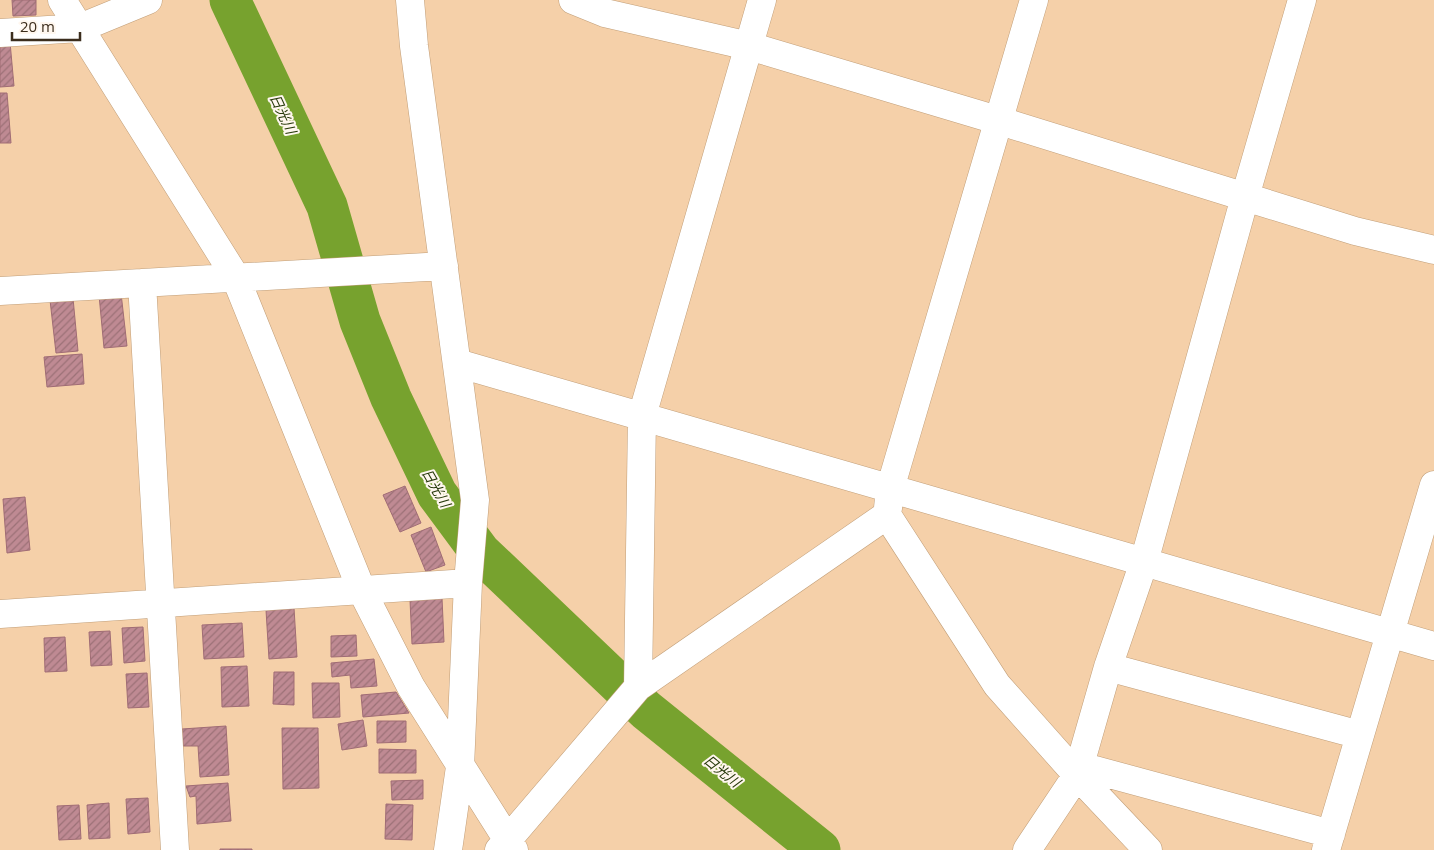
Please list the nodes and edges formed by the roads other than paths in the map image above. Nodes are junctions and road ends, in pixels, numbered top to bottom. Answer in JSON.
{"nodes":[{"id":1,"x":62,"y":0,"type":"edge"},
{"id":2,"x":148,"y":0,"type":"edge"},
{"id":3,"x":410,"y":0,"type":"edge"},
{"id":4,"x":573,"y":0,"type":"edge"},
{"id":5,"x":762,"y":0,"type":"edge"},
{"id":6,"x":1034,"y":0,"type":"edge"},
{"id":7,"x":1302,"y":0,"type":"edge"},
{"id":8,"x":80,"y":28,"type":"junction"},
{"id":9,"x":0,"y":32,"type":"edge"},
{"id":10,"x":749,"y":46,"type":"junction"},
{"id":11,"x":998,"y":120,"type":"junction"},
{"id":12,"x":1245,"y":197,"type":"junction"},
{"id":13,"x":1434,"y":250,"type":"edge"},
{"id":14,"x":444,"y":266,"type":"junction"},
{"id":15,"x":235,"y":276,"type":"junction"},
{"id":16,"x":142,"y":283,"type":"junction"},
{"id":17,"x":0,"y":291,"type":"edge"},
{"id":18,"x":458,"y":363,"type":"junction"},
{"id":19,"x":642,"y":416,"type":"junction"},
{"id":20,"x":1434,"y":485,"type":"edge"},
{"id":21,"x":888,"y":502,"type":"junction"},
{"id":22,"x":1144,"y":562,"type":"junction"},
{"id":23,"x":469,"y":572,"type":"junction"},
{"id":24,"x":362,"y":591,"type":"junction"},
{"id":25,"x":160,"y":604,"type":"junction"},
{"id":26,"x":0,"y":614,"type":"edge"},
{"id":27,"x":1391,"y":634,"type":"junction"},
{"id":28,"x":1434,"y":646,"type":"edge"},
{"id":29,"x":1108,"y":667,"type":"junction"},
{"id":30,"x":632,"y":694,"type":"junction"},
{"id":31,"x":1360,"y":735,"type":"junction"},
{"id":32,"x":460,"y":767,"type":"junction"},
{"id":33,"x":1078,"y":771,"type":"junction"},
{"id":34,"x":1328,"y":842,"type":"edge"},
{"id":35,"x":507,"y":847,"type":"edge"},
{"id":36,"x":175,"y":850,"type":"edge"},
{"id":37,"x":448,"y":850,"type":"edge"},
{"id":38,"x":1027,"y":850,"type":"edge"},
{"id":39,"x":1148,"y":850,"type":"edge"}],
"edges":[{"from":1,"to":8,"type":"street"},
{"from":2,"to":8,"type":"street"},
{"from":3,"to":14,"type":"street"},
{"from":4,"to":10,"type":"street"},
{"from":5,"to":10,"type":"street"},
{"from":6,"to":11,"type":"street"},
{"from":7,"to":12,"type":"street"},
{"from":8,"to":9,"type":"street"},
{"from":8,"to":15,"type":"street"},
{"from":10,"to":11,"type":"street"},
{"from":10,"to":19,"type":"street"},
{"from":11,"to":12,"type":"street"},
{"from":11,"to":21,"type":"street"},
{"from":12,"to":13,"type":"street"},
{"from":12,"to":22,"type":"street"},
{"from":14,"to":15,"type":"street"},
{"from":14,"to":18,"type":"street"},
{"from":15,"to":16,"type":"street"},
{"from":15,"to":24,"type":"street"},
{"from":16,"to":17,"type":"street"},
{"from":16,"to":25,"type":"street"},
{"from":18,"to":19,"type":"street"},
{"from":18,"to":23,"type":"street"},
{"from":19,"to":21,"type":"street"},
{"from":19,"to":30,"type":"street"},
{"from":20,"to":27,"type":"street"},
{"from":21,"to":22,"type":"street"},
{"from":21,"to":30,"type":"street"},
{"from":21,"to":33,"type":"street"},
{"from":22,"to":27,"type":"street"},
{"from":22,"to":29,"type":"street"},
{"from":23,"to":24,"type":"street"},
{"from":23,"to":32,"type":"street"},
{"from":24,"to":25,"type":"street"},
{"from":24,"to":32,"type":"street"},
{"from":25,"to":26,"type":"street"},
{"from":25,"to":36,"type":"street"},
{"from":27,"to":28,"type":"street"},
{"from":27,"to":31,"type":"street"},
{"from":29,"to":31,"type":"street"},
{"from":29,"to":33,"type":"street"},
{"from":30,"to":35,"type":"street"},
{"from":31,"to":34,"type":"street"},
{"from":32,"to":35,"type":"street"},
{"from":32,"to":37,"type":"street"},
{"from":33,"to":34,"type":"street"},
{"from":33,"to":38,"type":"street"},
{"from":33,"to":39,"type":"street"}]}
